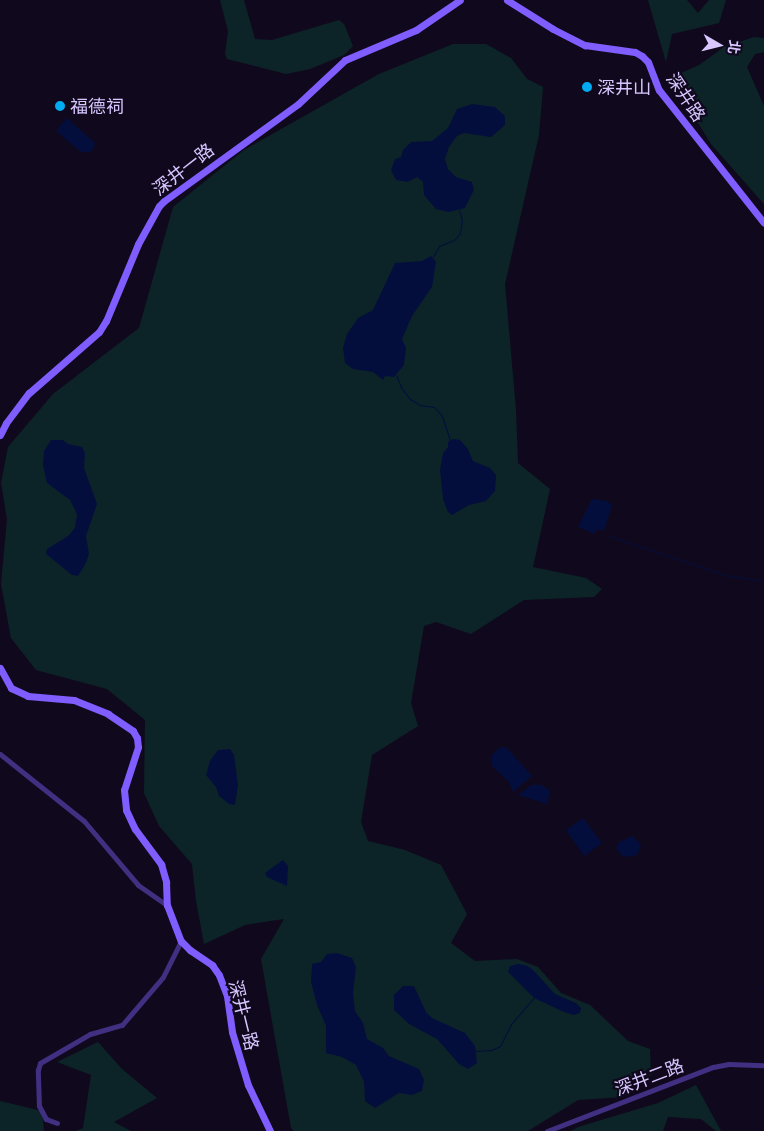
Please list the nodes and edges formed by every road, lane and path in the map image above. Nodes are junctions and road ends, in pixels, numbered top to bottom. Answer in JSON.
{"nodes":[{"id":1,"x":460,"y":0,"type":"edge"},
{"id":2,"x":507,"y":0,"type":"edge"},
{"id":3,"x":764,"y":223,"type":"edge"},
{"id":4,"x":0,"y":435,"type":"edge"},
{"id":5,"x":0,"y":668,"type":"edge"},
{"id":6,"x":0,"y":754,"type":"edge"},
{"id":7,"x":167,"y":905,"type":"junction"},
{"id":8,"x":181,"y":941,"type":"junction"},
{"id":9,"x":764,"y":1065,"type":"edge"},
{"id":10,"x":57,"y":1122,"type":"dead end"},
{"id":11,"x":270,"y":1131,"type":"edge"},
{"id":12,"x":547,"y":1131,"type":"edge"}],
"edges":[{"from":1,"to":4,"type":"street","name":"深井一路"},
{"from":2,"to":3,"type":"street","name":"深井路"},
{"from":5,"to":7,"type":"street","name":"深井一路"},
{"from":6,"to":7,"type":"street"},
{"from":7,"to":8,"type":"street","name":"深井一路"},
{"from":8,"to":10,"type":"street"},
{"from":8,"to":11,"type":"street","name":"深井一路"},
{"from":9,"to":12,"type":"street","name":"深井二路"}]}
